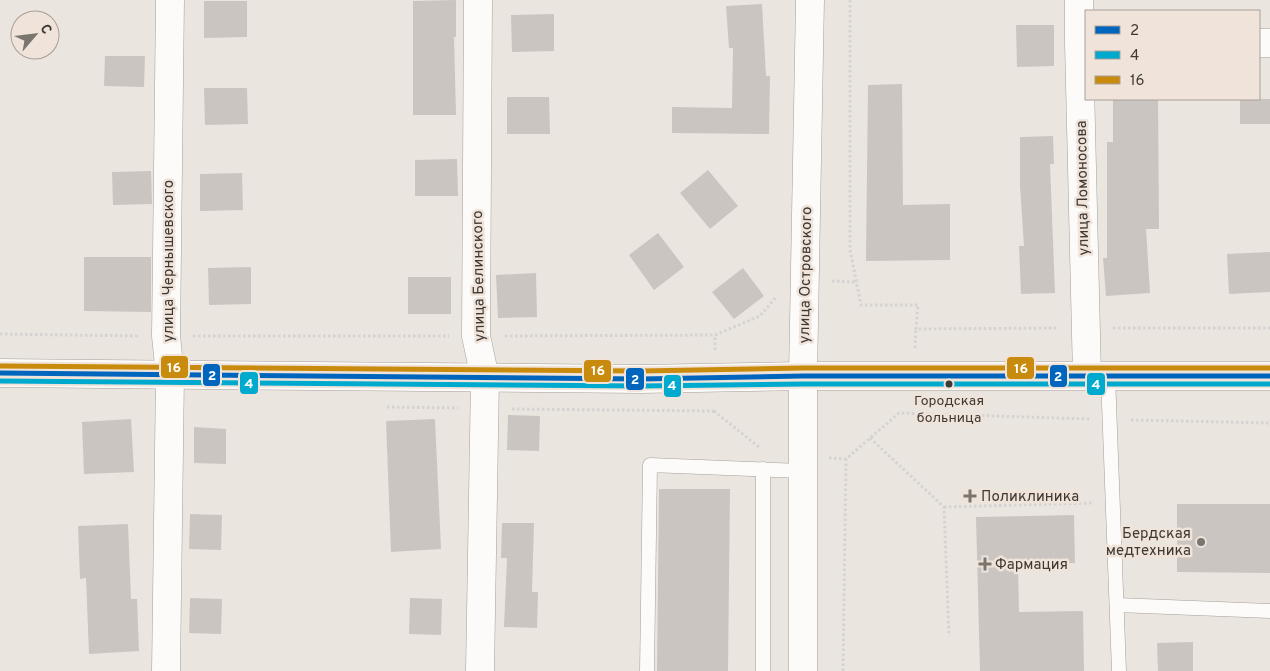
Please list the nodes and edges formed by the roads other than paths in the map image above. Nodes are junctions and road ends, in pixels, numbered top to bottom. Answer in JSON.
{"nodes":[{"id":1,"x":170,"y":0,"type":"edge"},
{"id":2,"x":478,"y":0,"type":"edge"},
{"id":3,"x":810,"y":0,"type":"edge"},
{"id":4,"x":1079,"y":0,"type":"edge"},
{"id":5,"x":1082,"y":43,"type":"edge"},
{"id":6,"x":0,"y":373,"type":"edge"},
{"id":7,"x":170,"y":375,"type":"junction"},
{"id":8,"x":802,"y":376,"type":"junction"},
{"id":9,"x":1097,"y":376,"type":"junction"},
{"id":10,"x":1270,"y":376,"type":"edge"},
{"id":11,"x":486,"y":378,"type":"junction"},
{"id":12,"x":764,"y":469,"type":"junction"},
{"id":13,"x":802,"y":471,"type":"junction"},
{"id":14,"x":1117,"y":605,"type":"junction"},
{"id":15,"x":1270,"y":611,"type":"edge"},
{"id":16,"x":166,"y":671,"type":"edge"},
{"id":17,"x":480,"y":671,"type":"edge"},
{"id":18,"x":647,"y":671,"type":"edge"},
{"id":19,"x":763,"y":671,"type":"edge"},
{"id":20,"x":803,"y":671,"type":"edge"},
{"id":21,"x":1119,"y":671,"type":"edge"}],
"edges":[{"from":1,"to":7,"type":"street","name":"улица Чернышевского"},
{"from":2,"to":11,"type":"street","name":"улица Белинского"},
{"from":3,"to":8,"type":"street","name":"улица Островского"},
{"from":4,"to":5,"type":"street","name":"улица Ломоносова"},
{"from":5,"to":9,"type":"street","name":"улица Ломоносова"},
{"from":6,"to":7,"type":"street"},
{"from":7,"to":11,"type":"street"},
{"from":7,"to":16,"type":"street","name":"улица Чернышевского"},
{"from":8,"to":9,"type":"street"},
{"from":8,"to":11,"type":"street"},
{"from":8,"to":13,"type":"street","name":"улица Островского"},
{"from":9,"to":10,"type":"street"},
{"from":9,"to":14,"type":"lane"},
{"from":11,"to":17,"type":"street","name":"улица Белинского"},
{"from":12,"to":13,"type":"lane"},
{"from":12,"to":18,"type":"lane"},
{"from":12,"to":19,"type":"lane"},
{"from":13,"to":20,"type":"street","name":"улица Островского"},
{"from":14,"to":15,"type":"lane"},
{"from":14,"to":21,"type":"lane"}]}
